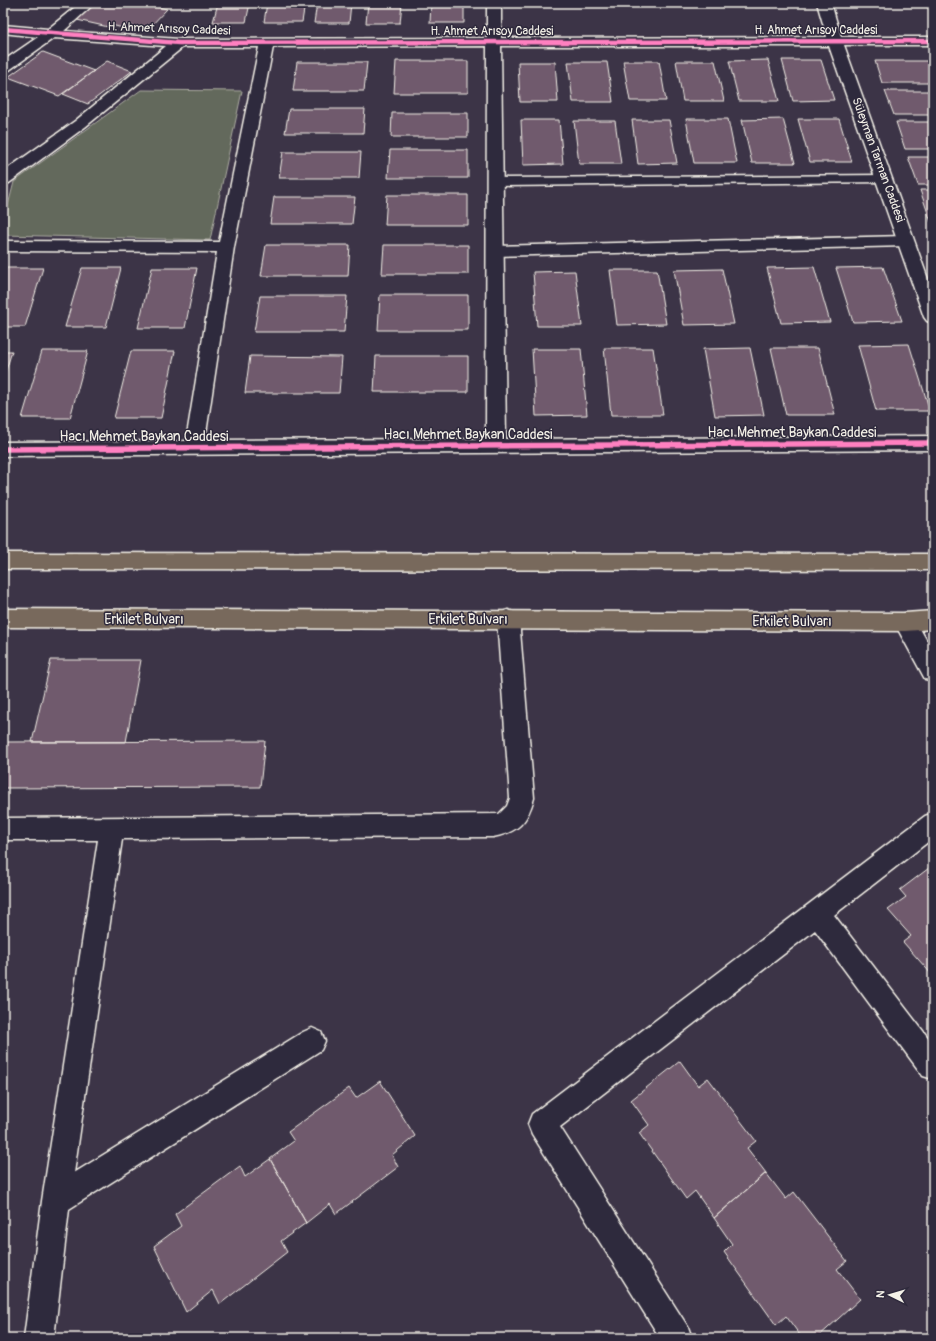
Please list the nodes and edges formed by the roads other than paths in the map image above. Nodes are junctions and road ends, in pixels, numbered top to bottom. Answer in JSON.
{"nodes":[{"id":1,"x":88,"y":3,"type":"edge"},
{"id":2,"x":494,"y":3,"type":"edge"},
{"id":3,"x":824,"y":3,"type":"edge"},
{"id":4,"x":3,"y":29,"type":"edge"},
{"id":5,"x":52,"y":34,"type":"junction"},
{"id":6,"x":835,"y":40,"type":"junction"},
{"id":7,"x":933,"y":41,"type":"edge"},
{"id":8,"x":267,"y":42,"type":"junction"},
{"id":9,"x":495,"y":42,"type":"junction"},
{"id":10,"x":179,"y":43,"type":"junction"},
{"id":11,"x":3,"y":68,"type":"edge"},
{"id":12,"x":884,"y":179,"type":"junction"},
{"id":13,"x":3,"y":180,"type":"edge"},
{"id":14,"x":495,"y":182,"type":"junction"},
{"id":15,"x":906,"y":241,"type":"junction"},
{"id":16,"x":3,"y":246,"type":"edge"},
{"id":17,"x":226,"y":246,"type":"junction"},
{"id":18,"x":496,"y":251,"type":"junction"},
{"id":19,"x":933,"y":316,"type":"edge"},
{"id":20,"x":933,"y":443,"type":"edge"},
{"id":21,"x":496,"y":446,"type":"junction"},
{"id":22,"x":194,"y":448,"type":"junction"},
{"id":23,"x":3,"y":449,"type":"edge"},
{"id":24,"x":3,"y":561,"type":"edge"},
{"id":25,"x":933,"y":562,"type":"edge"},
{"id":26,"x":3,"y":618,"type":"edge"},
{"id":27,"x":508,"y":619,"type":"junction"},
{"id":28,"x":933,"y":620,"type":"edge"},
{"id":29,"x":904,"y":622,"type":"junction"},
{"id":30,"x":933,"y":672,"type":"edge"},
{"id":31,"x":933,"y":824,"type":"edge"},
{"id":32,"x":3,"y":829,"type":"edge"},
{"id":33,"x":112,"y":829,"type":"junction"},
{"id":34,"x":817,"y":913,"type":"junction"},
{"id":35,"x":312,"y":1041,"type":"dead end"},
{"id":36,"x":933,"y":1066,"type":"edge"},
{"id":37,"x":56,"y":1201,"type":"junction"},
{"id":38,"x":39,"y":1338,"type":"edge"},
{"id":39,"x":677,"y":1338,"type":"edge"}],
"edges":[{"from":1,"to":5,"type":"street"},
{"from":2,"to":9,"type":"street"},
{"from":3,"to":6,"type":"street","name":"Süleyman Tarman Caddesi"},
{"from":4,"to":5,"type":"street","name":"H. Ahmet Arısoy Caddesi"},
{"from":5,"to":10,"type":"street","name":"H. Ahmet Arısoy Caddesi"},
{"from":5,"to":11,"type":"street"},
{"from":6,"to":7,"type":"street","name":"H. Ahmet Arısoy Caddesi"},
{"from":6,"to":9,"type":"street","name":"H. Ahmet Arısoy Caddesi"},
{"from":6,"to":12,"type":"street","name":"Süleyman Tarman Caddesi"},
{"from":8,"to":9,"type":"street","name":"H. Ahmet Arısoy Caddesi"},
{"from":8,"to":10,"type":"street","name":"H. Ahmet Arısoy Caddesi"},
{"from":8,"to":17,"type":"street"},
{"from":9,"to":14,"type":"street"},
{"from":10,"to":13,"type":"street"},
{"from":12,"to":14,"type":"lane"},
{"from":12,"to":15,"type":"street","name":"Süleyman Tarman Caddesi"},
{"from":14,"to":18,"type":"street"},
{"from":15,"to":18,"type":"lane"},
{"from":15,"to":19,"type":"street","name":"Süleyman Tarman Caddesi"},
{"from":16,"to":17,"type":"street"},
{"from":17,"to":22,"type":"street"},
{"from":18,"to":21,"type":"street"},
{"from":20,"to":21,"type":"street","name":"Hacı Mehmet Baykan Caddesi"},
{"from":21,"to":22,"type":"street","name":"Hacı Mehmet Baykan Caddesi"},
{"from":22,"to":23,"type":"street","name":"Hacı Mehmet Baykan Caddesi"},
{"from":24,"to":25,"type":"main road"},
{"from":26,"to":27,"type":"main road","name":"Erkilet Bulvarı"},
{"from":27,"to":29,"type":"main road","name":"Erkilet Bulvarı"},
{"from":27,"to":33,"type":"street"},
{"from":28,"to":29,"type":"main road","name":"Erkilet Bulvarı"},
{"from":29,"to":30,"type":"street"},
{"from":31,"to":34,"type":"street"},
{"from":32,"to":33,"type":"street"},
{"from":33,"to":37,"type":"street"},
{"from":34,"to":36,"type":"street"},
{"from":34,"to":39,"type":"street"},
{"from":35,"to":37,"type":"street"},
{"from":37,"to":38,"type":"street"}]}
